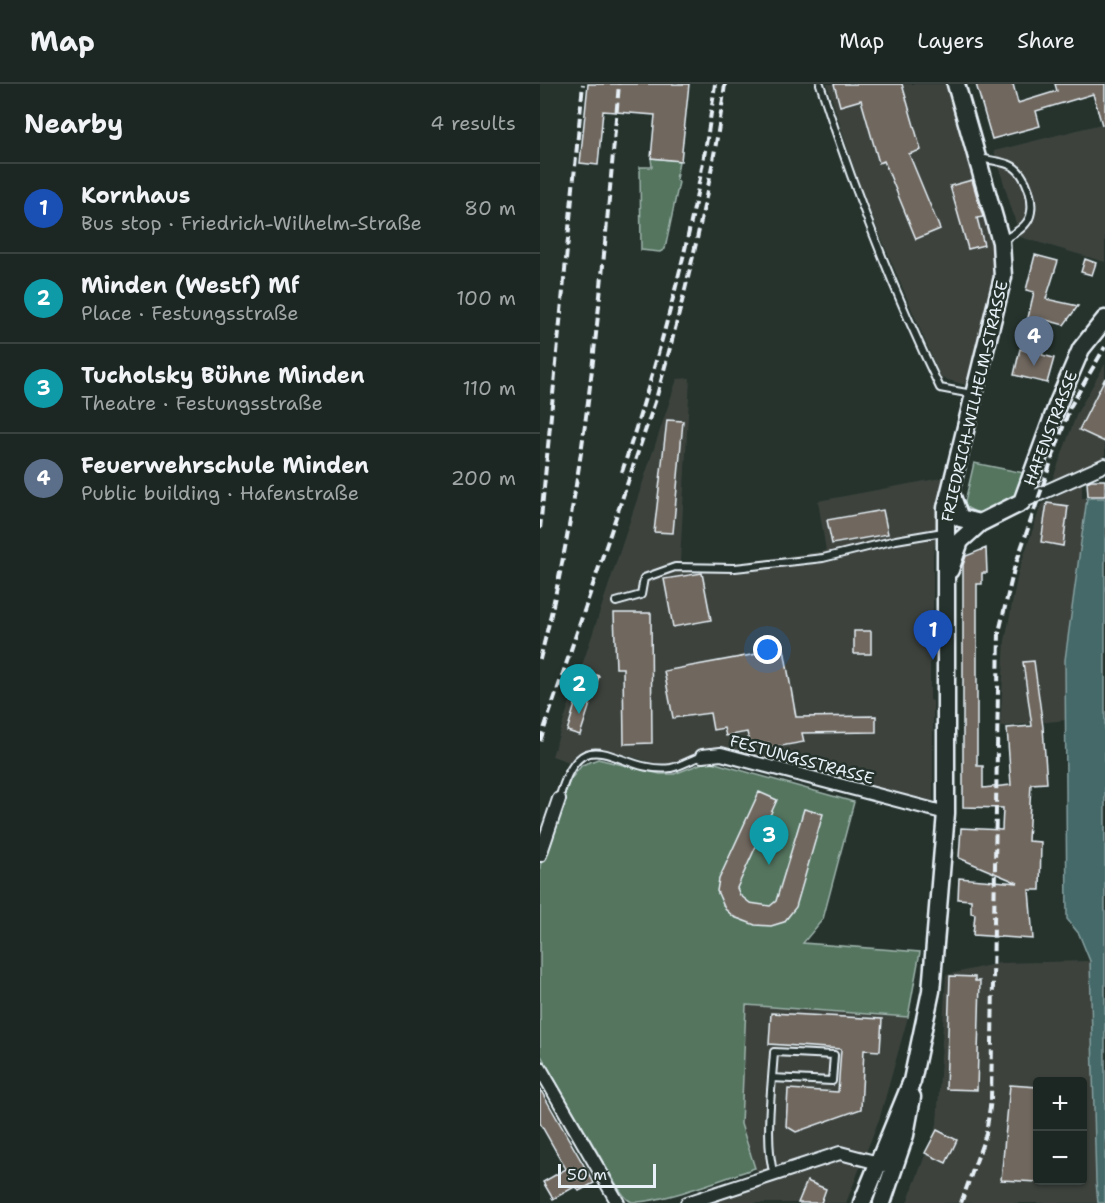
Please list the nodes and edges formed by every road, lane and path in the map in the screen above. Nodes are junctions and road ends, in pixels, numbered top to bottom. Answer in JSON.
{"nodes":[{"id":1,"x":820,"y":84,"type":"edge"},
{"id":2,"x":956,"y":84,"type":"edge"},
{"id":3,"x":977,"y":158,"type":"junction"},
{"id":4,"x":1001,"y":242,"type":"junction"},
{"id":5,"x":1105,"y":319,"type":"edge"},
{"id":6,"x":975,"y":395,"type":"junction"},
{"id":7,"x":1105,"y":465,"type":"edge"},
{"id":8,"x":951,"y":493,"type":"junction"},
{"id":9,"x":1022,"y":502,"type":"junction"},
{"id":10,"x":980,"y":523,"type":"junction"},
{"id":11,"x":944,"y":532,"type":"junction"},
{"id":12,"x":947,"y":580,"type":"junction"},
{"id":13,"x":616,"y":602,"type":"dead end"},
{"id":14,"x":702,"y":756,"type":"joint"},
{"id":15,"x":559,"y":799,"type":"joint"},
{"id":16,"x":946,"y":813,"type":"junction"},
{"id":17,"x":540,"y":855,"type":"edge"},
{"id":18,"x":540,"y":1068,"type":"edge"},
{"id":19,"x":772,"y":1078,"type":"junction"},
{"id":20,"x":912,"y":1081,"type":"junction"},
{"id":21,"x":878,"y":1162,"type":"junction"},
{"id":22,"x":896,"y":1168,"type":"junction"},
{"id":23,"x":774,"y":1174,"type":"junction"},
{"id":24,"x":721,"y":1198,"type":"edge"},
{"id":25,"x":618,"y":1203,"type":"edge"},
{"id":26,"x":687,"y":1203,"type":"edge"},
{"id":27,"x":862,"y":1203,"type":"edge"},
{"id":28,"x":882,"y":1203,"type":"edge"}],
"edges":[{"from":1,"to":6,"type":"lane"},
{"from":2,"to":3,"type":"main road","name":"FRIEDRICH-WILHELM-STRASSE"},
{"from":3,"to":4,"type":"main road","name":"FRIEDRICH-WILHELM-STRASSE"},
{"from":3,"to":4,"type":"lane"},
{"from":4,"to":6,"type":"main road","name":"FRIEDRICH-WILHELM-STRASSE"},
{"from":5,"to":9,"type":"main road","name":"HAFENSTRASSE"},
{"from":6,"to":8,"type":"main road","name":"FRIEDRICH-WILHELM-STRASSE"},
{"from":7,"to":9,"type":"street"},
{"from":8,"to":10,"type":"main road"},
{"from":8,"to":11,"type":"main road","name":"FRIEDRICH-WILHELM-STRASSE"},
{"from":9,"to":10,"type":"main road","name":"HAFENSTRASSE"},
{"from":10,"to":12,"type":"main road","name":"HAFENSTRASSE"},
{"from":11,"to":12,"type":"main road","name":"FRIEDRICH-WILHELM-STRASSE"},
{"from":11,"to":13,"type":"lane"},
{"from":12,"to":16,"type":"main road","name":"FRIEDRICH-WILHELM-STRASSE"},
{"from":14,"to":15,"type":"lane","name":"FESTUNGSSTRASSE"},
{"from":14,"to":16,"type":"street","name":"FESTUNGSSTRASSE"},
{"from":15,"to":17,"type":"street","name":"FESTUNGSSTRASSE"},
{"from":16,"to":20,"type":"main road","name":"FRIEDRICH-WILHELM-STRASSE"},
{"from":18,"to":25,"type":"street"},
{"from":19,"to":19,"type":"lane"},
{"from":19,"to":23,"type":"lane"},
{"from":20,"to":21,"type":"main road","name":"FRIEDRICH-WILHELM-STRASSE"},
{"from":20,"to":22,"type":"main road","name":"FRIEDRICH-WILHELM-STRASSE"},
{"from":21,"to":22,"type":"street"},
{"from":21,"to":23,"type":"street"},
{"from":21,"to":27,"type":"main road","name":"FRIEDRICH-WILHELM-STRASSE"},
{"from":22,"to":28,"type":"main road","name":"FRIEDRICH-WILHELM-STRASSE"},
{"from":23,"to":24,"type":"street"},
{"from":24,"to":26,"type":"street"}]}
